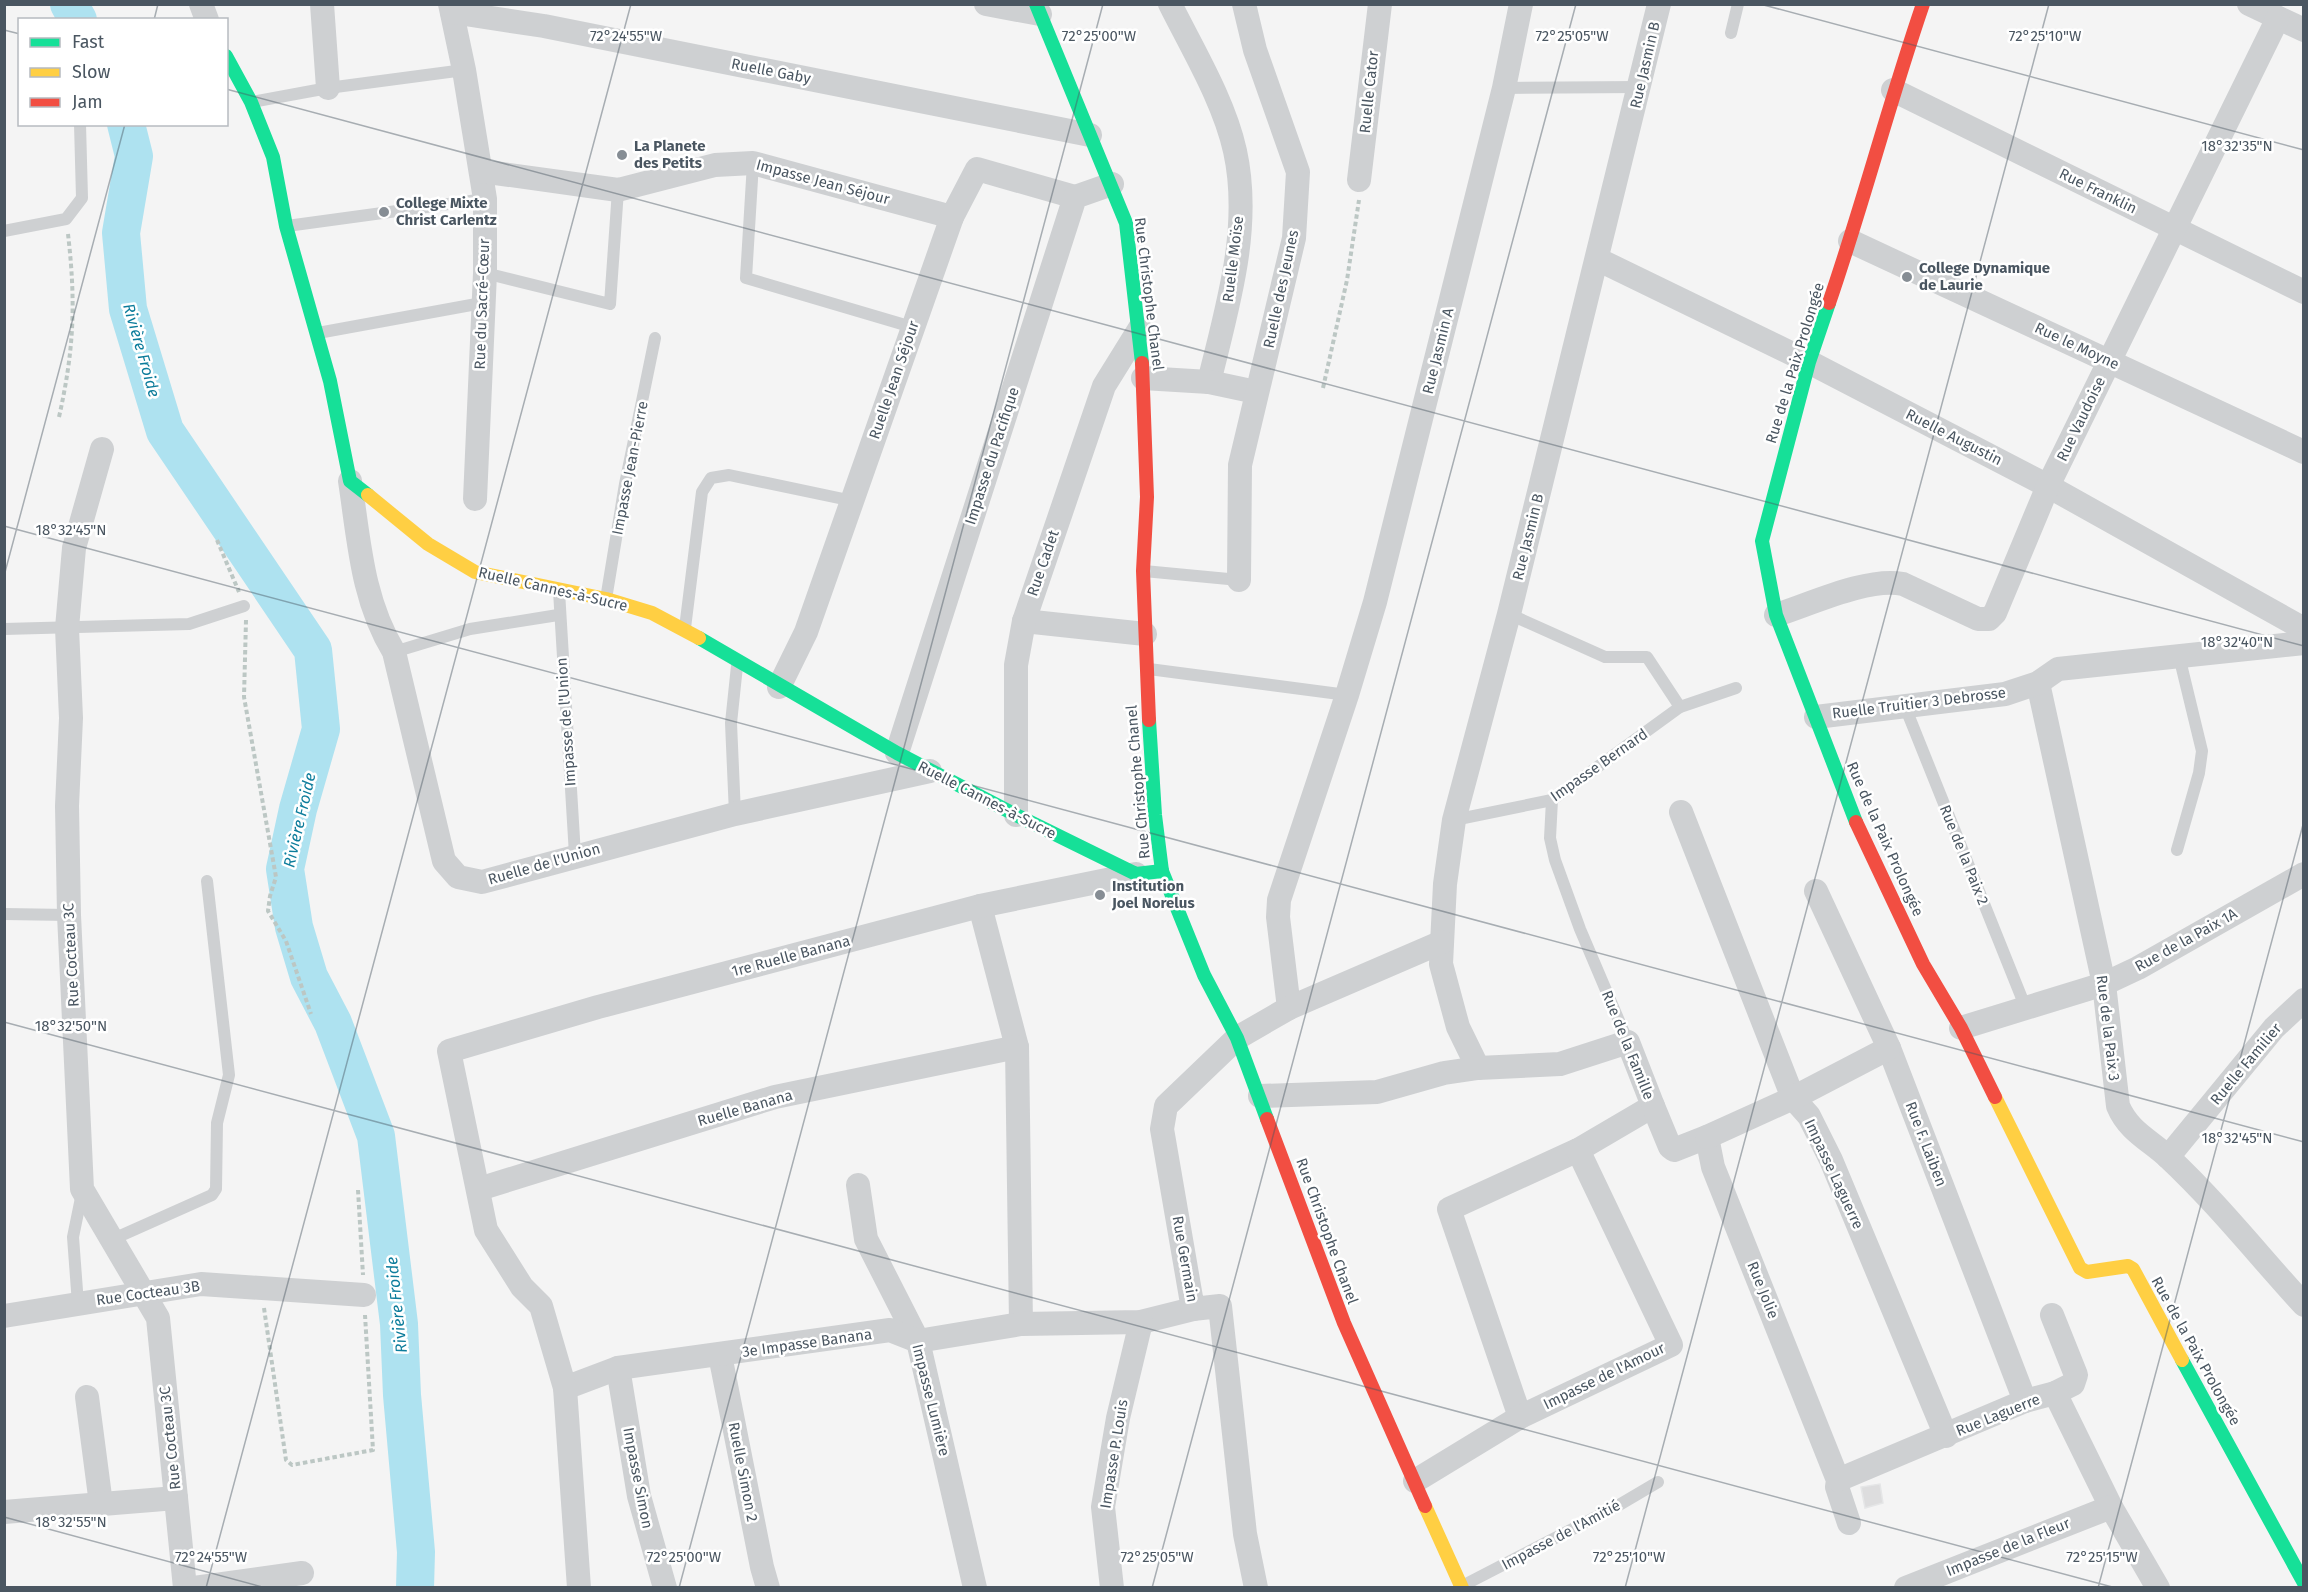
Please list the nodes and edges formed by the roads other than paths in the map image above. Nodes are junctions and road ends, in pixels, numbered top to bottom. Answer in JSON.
{"nodes":[{"id":1,"x":322,"y":4,"type":"edge"},
{"id":2,"x":986,"y":4,"type":"edge"},
{"id":3,"x":1170,"y":4,"type":"edge"},
{"id":4,"x":1244,"y":4,"type":"edge"},
{"id":5,"x":1380,"y":4,"type":"edge"},
{"id":6,"x":1521,"y":4,"type":"edge"},
{"id":7,"x":1659,"y":4,"type":"edge"},
{"id":8,"x":1738,"y":4,"type":"edge"},
{"id":9,"x":1923,"y":4,"type":"edge"},
{"id":10,"x":451,"y":8,"type":"edge"},
{"id":11,"x":1038,"y":10,"type":"edge"},
{"id":12,"x":2265,"y":10,"type":"edge"},
{"id":13,"x":2304,"y":30,"type":"edge"},
{"id":14,"x":1731,"y":33,"type":"dead end"},
{"id":15,"x":228,"y":60,"type":"edge"},
{"id":16,"x":464,"y":70,"type":"junction"},
{"id":17,"x":1640,"y":87,"type":"junction"},
{"id":18,"x":328,"y":88,"type":"junction"},
{"id":19,"x":1504,"y":88,"type":"junction"},
{"id":20,"x":1893,"y":90,"type":"junction"},
{"id":21,"x":251,"y":102,"type":"junction"},
{"id":22,"x":80,"y":126,"type":"edge"},
{"id":23,"x":1090,"y":135,"type":"junction"},
{"id":24,"x":753,"y":163,"type":"junction"},
{"id":25,"x":481,"y":171,"type":"junction"},
{"id":26,"x":1359,"y":180,"type":"road end"},
{"id":27,"x":1112,"y":184,"type":"junction"},
{"id":28,"x":618,"y":190,"type":"junction"},
{"id":29,"x":1075,"y":197,"type":"junction"},
{"id":30,"x":485,"y":199,"type":"junction"},
{"id":31,"x":952,"y":217,"type":"junction"},
{"id":32,"x":286,"y":226,"type":"junction"},
{"id":33,"x":2176,"y":229,"type":"junction"},
{"id":34,"x":4,"y":231,"type":"edge"},
{"id":35,"x":1850,"y":241,"type":"junction"},
{"id":36,"x":1597,"y":259,"type":"junction"},
{"id":37,"x":485,"y":273,"type":"junction"},
{"id":38,"x":2304,"y":292,"type":"edge"},
{"id":39,"x":482,"y":303,"type":"junction"},
{"id":40,"x":912,"y":327,"type":"junction"},
{"id":41,"x":1140,"y":328,"type":"junction"},
{"id":42,"x":316,"y":333,"type":"junction"},
{"id":43,"x":655,"y":338,"type":"dead end"},
{"id":44,"x":1809,"y":362,"type":"junction"},
{"id":45,"x":2110,"y":362,"type":"junction"},
{"id":46,"x":1143,"y":378,"type":"junction"},
{"id":47,"x":1209,"y":382,"type":"junction"},
{"id":48,"x":1256,"y":392,"type":"junction"},
{"id":49,"x":102,"y":449,"type":"dead end"},
{"id":50,"x":2304,"y":452,"type":"edge"},
{"id":51,"x":350,"y":481,"type":"junction"},
{"id":52,"x":2048,"y":486,"type":"junction"},
{"id":53,"x":475,"y":499,"type":"dead end"},
{"id":54,"x":853,"y":501,"type":"junction"},
{"id":55,"x":1143,"y":571,"type":"junction"},
{"id":56,"x":1239,"y":580,"type":"joint"},
{"id":57,"x":559,"y":590,"type":"junction"},
{"id":58,"x":606,"y":599,"type":"junction"},
{"id":59,"x":244,"y":606,"type":"road end"},
{"id":60,"x":1509,"y":614,"type":"junction"},
{"id":61,"x":558,"y":615,"type":"junction"},
{"id":62,"x":1776,"y":615,"type":"junction"},
{"id":63,"x":1024,"y":621,"type":"junction"},
{"id":64,"x":67,"y":627,"type":"junction"},
{"id":65,"x":4,"y":629,"type":"edge"},
{"id":66,"x":2304,"y":629,"type":"edge"},
{"id":67,"x":685,"y":630,"type":"junction"},
{"id":68,"x":1145,"y":634,"type":"junction"},
{"id":69,"x":2304,"y":643,"type":"edge"},
{"id":70,"x":394,"y":652,"type":"junction"},
{"id":71,"x":2179,"y":656,"type":"junction"},
{"id":72,"x":738,"y":662,"type":"junction"},
{"id":73,"x":1146,"y":668,"type":"junction"},
{"id":74,"x":2038,"y":683,"type":"junction"},
{"id":75,"x":779,"y":687,"type":"junction"},
{"id":76,"x":1736,"y":688,"type":"dead end"},
{"id":77,"x":1347,"y":695,"type":"junction"},
{"id":78,"x":1904,"y":704,"type":"junction"},
{"id":79,"x":1680,"y":707,"type":"junction"},
{"id":80,"x":1816,"y":717,"type":"junction"},
{"id":81,"x":897,"y":753,"type":"junction"},
{"id":82,"x":930,"y":771,"type":"junction"},
{"id":83,"x":1552,"y":801,"type":"junction"},
{"id":84,"x":1681,"y":812,"type":"dead end"},
{"id":85,"x":735,"y":814,"type":"junction"},
{"id":86,"x":1016,"y":815,"type":"junction"},
{"id":87,"x":1454,"y":820,"type":"junction"},
{"id":88,"x":2178,"y":850,"type":"dead end"},
{"id":89,"x":575,"y":855,"type":"junction"},
{"id":90,"x":1162,"y":871,"type":"junction"},
{"id":91,"x":1136,"y":874,"type":"junction"},
{"id":92,"x":2304,"y":874,"type":"edge"},
{"id":93,"x":207,"y":881,"type":"dead end"},
{"id":94,"x":1816,"y":891,"type":"dead end"},
{"id":95,"x":980,"y":906,"type":"junction"},
{"id":96,"x":4,"y":914,"type":"edge"},
{"id":97,"x":69,"y":915,"type":"junction"},
{"id":98,"x":1442,"y":942,"type":"junction"},
{"id":99,"x":2104,"y":984,"type":"junction"},
{"id":100,"x":2304,"y":1000,"type":"edge"},
{"id":101,"x":2025,"y":1006,"type":"junction"},
{"id":102,"x":1289,"y":1008,"type":"junction"},
{"id":103,"x":1960,"y":1028,"type":"junction"},
{"id":104,"x":1237,"y":1038,"type":"junction"},
{"id":105,"x":1628,"y":1042,"type":"junction"},
{"id":106,"x":1017,"y":1047,"type":"junction"},
{"id":107,"x":1889,"y":1048,"type":"junction"},
{"id":108,"x":1478,"y":1068,"type":"junction"},
{"id":109,"x":1260,"y":1096,"type":"junction"},
{"id":110,"x":1793,"y":1098,"type":"junction"},
{"id":111,"x":1653,"y":1106,"type":"junction"},
{"id":112,"x":1707,"y":1137,"type":"junction"},
{"id":113,"x":1578,"y":1150,"type":"junction"},
{"id":114,"x":2168,"y":1157,"type":"junction"},
{"id":115,"x":858,"y":1185,"type":"dead end"},
{"id":116,"x":82,"y":1189,"type":"junction"},
{"id":117,"x":479,"y":1189,"type":"junction"},
{"id":118,"x":111,"y":1240,"type":"junction"},
{"id":119,"x":145,"y":1293,"type":"junction"},
{"id":120,"x":364,"y":1295,"type":"road end"},
{"id":121,"x":78,"y":1304,"type":"junction"},
{"id":122,"x":2304,"y":1305,"type":"edge"},
{"id":123,"x":1193,"y":1309,"type":"junction"},
{"id":124,"x":2052,"y":1314,"type":"dead end"},
{"id":125,"x":4,"y":1316,"type":"edge"},
{"id":126,"x":1141,"y":1322,"type":"junction"},
{"id":127,"x":1021,"y":1324,"type":"junction"},
{"id":128,"x":918,"y":1341,"type":"junction"},
{"id":129,"x":720,"y":1355,"type":"junction"},
{"id":130,"x":618,"y":1368,"type":"junction"},
{"id":131,"x":565,"y":1388,"type":"junction"},
{"id":132,"x":2055,"y":1393,"type":"junction"},
{"id":133,"x":87,"y":1397,"type":"dead end"},
{"id":134,"x":2025,"y":1401,"type":"junction"},
{"id":135,"x":1520,"y":1417,"type":"junction"},
{"id":136,"x":1946,"y":1436,"type":"junction"},
{"id":137,"x":1838,"y":1480,"type":"junction"},
{"id":138,"x":1415,"y":1481,"type":"junction"},
{"id":139,"x":1658,"y":1482,"type":"dead end"},
{"id":140,"x":176,"y":1498,"type":"junction"},
{"id":141,"x":101,"y":1504,"type":"junction"},
{"id":142,"x":2111,"y":1507,"type":"junction"},
{"id":143,"x":4,"y":1512,"type":"edge"},
{"id":144,"x":1849,"y":1523,"type":"dead end"},
{"id":145,"x":305,"y":1580,"type":"edge"},
{"id":146,"x":2304,"y":1583,"type":"edge"},
{"id":147,"x":184,"y":1587,"type":"edge"},
{"id":148,"x":195,"y":1587,"type":"edge"},
{"id":149,"x":579,"y":1587,"type":"edge"},
{"id":150,"x":664,"y":1587,"type":"edge"},
{"id":151,"x":768,"y":1587,"type":"edge"},
{"id":152,"x":975,"y":1587,"type":"edge"},
{"id":153,"x":1112,"y":1587,"type":"edge"},
{"id":154,"x":1256,"y":1587,"type":"edge"},
{"id":155,"x":1462,"y":1587,"type":"edge"},
{"id":156,"x":1906,"y":1587,"type":"edge"},
{"id":157,"x":2158,"y":1587,"type":"edge"}],
"edges":[{"from":1,"to":18,"type":"street"},
{"from":2,"to":11,"type":"street"},
{"from":3,"to":47,"type":"street","name":"Ruelle Moïse"},
{"from":4,"to":48,"type":"street","name":"Ruelle des Jeunes"},
{"from":5,"to":26,"type":"street","name":"Ruelle Cator"},
{"from":6,"to":19,"type":"street","name":"Rue Jasmin A"},
{"from":7,"to":17,"type":"street","name":"Rue Jasmin B"},
{"from":8,"to":14,"type":"lane"},
{"from":9,"to":20,"type":"street","name":"Rue de la Paix Prolongée"},
{"from":10,"to":16,"type":"street","name":"Rue du Sacré-Cœur"},
{"from":10,"to":23,"type":"street","name":"Ruelle Gaby"},
{"from":11,"to":23,"type":"street","name":"Rue Christophe Chanel"},
{"from":12,"to":13,"type":"street"},
{"from":12,"to":33,"type":"street","name":"Rue Vaudoise"},
{"from":15,"to":21,"type":"street"},
{"from":16,"to":18,"type":"lane"},
{"from":16,"to":25,"type":"street","name":"Rue du Sacré-Cœur"},
{"from":17,"to":19,"type":"lane"},
{"from":17,"to":36,"type":"street","name":"Rue Jasmin B"},
{"from":18,"to":21,"type":"lane"},
{"from":19,"to":77,"type":"street","name":"Rue Jasmin A"},
{"from":20,"to":33,"type":"street","name":"Rue Franklin"},
{"from":20,"to":35,"type":"street","name":"Rue de la Paix Prolongée"},
{"from":21,"to":32,"type":"street"},
{"from":22,"to":34,"type":"lane"},
{"from":23,"to":27,"type":"street","name":"Rue Christophe Chanel"},
{"from":24,"to":28,"type":"street","name":"Impasse Jean Séjour"},
{"from":24,"to":31,"type":"street","name":"Impasse Jean Séjour"},
{"from":24,"to":40,"type":"lane"},
{"from":25,"to":28,"type":"street","name":"Impasse Jean Séjour"},
{"from":25,"to":30,"type":"street","name":"Rue du Sacré-Cœur"},
{"from":27,"to":29,"type":"street"},
{"from":27,"to":41,"type":"street","name":"Rue Christophe Chanel"},
{"from":28,"to":37,"type":"lane"},
{"from":29,"to":31,"type":"street","name":"Ruelle Jean Séjour"},
{"from":29,"to":81,"type":"street","name":"Impasse du Pacifique"},
{"from":30,"to":32,"type":"lane"},
{"from":30,"to":37,"type":"street","name":"Rue du Sacré-Cœur"},
{"from":31,"to":40,"type":"street","name":"Ruelle Jean Séjour"},
{"from":32,"to":42,"type":"street"},
{"from":33,"to":38,"type":"street","name":"Rue Franklin"},
{"from":33,"to":45,"type":"street","name":"Rue Vaudoise"},
{"from":35,"to":44,"type":"street","name":"Rue de la Paix Prolongée"},
{"from":35,"to":45,"type":"street","name":"Rue le Moyne"},
{"from":36,"to":44,"type":"street","name":"Ruelle Augustin"},
{"from":36,"to":60,"type":"street","name":"Rue Jasmin B"},
{"from":37,"to":39,"type":"street","name":"Rue du Sacré-Cœur"},
{"from":39,"to":42,"type":"lane"},
{"from":39,"to":53,"type":"street","name":"Rue du Sacré-Cœur"},
{"from":40,"to":54,"type":"street","name":"Ruelle Jean Séjour"},
{"from":41,"to":46,"type":"street","name":"Rue Christophe Chanel"},
{"from":41,"to":63,"type":"street","name":"Rue Cadet"},
{"from":42,"to":51,"type":"street"},
{"from":43,"to":58,"type":"lane","name":"Impasse Jean-Pierre"},
{"from":44,"to":52,"type":"street","name":"Ruelle Augustin"},
{"from":44,"to":62,"type":"street","name":"Rue de la Paix Prolongée"},
{"from":45,"to":50,"type":"street","name":"Rue le Moyne"},
{"from":45,"to":52,"type":"street","name":"Rue Vaudoise"},
{"from":46,"to":47,"type":"street"},
{"from":46,"to":55,"type":"street","name":"Rue Christophe Chanel"},
{"from":47,"to":48,"type":"street"},
{"from":48,"to":56,"type":"street","name":"Ruelle des Jeunes"},
{"from":49,"to":64,"type":"street","name":"Rue Cocteau 3C"},
{"from":51,"to":57,"type":"street","name":"Ruelle Cannes-à-Sucre"},
{"from":51,"to":70,"type":"street","name":"Ruelle de l'Union"},
{"from":52,"to":62,"type":"street","name":"Rue Vaudoise"},
{"from":52,"to":66,"type":"street","name":"Ruelle Augustin"},
{"from":54,"to":67,"type":"lane"},
{"from":54,"to":75,"type":"street","name":"Ruelle Jean Séjour"},
{"from":55,"to":56,"type":"lane"},
{"from":55,"to":68,"type":"street","name":"Rue Christophe Chanel"},
{"from":57,"to":58,"type":"street","name":"Ruelle Cannes-à-Sucre"},
{"from":57,"to":61,"type":"lane","name":"Impasse de l'Union"},
{"from":58,"to":67,"type":"street","name":"Ruelle Cannes-à-Sucre"},
{"from":59,"to":64,"type":"lane"},
{"from":60,"to":79,"type":"lane"},
{"from":60,"to":87,"type":"street","name":"Rue Jasmin B"},
{"from":61,"to":70,"type":"lane"},
{"from":61,"to":89,"type":"lane","name":"Impasse de l'Union"},
{"from":62,"to":80,"type":"street","name":"Rue de la Paix Prolongée"},
{"from":63,"to":68,"type":"street"},
{"from":63,"to":86,"type":"street","name":"Rue Cadet"},
{"from":64,"to":65,"type":"lane"},
{"from":64,"to":97,"type":"street","name":"Rue Cocteau 3C"},
{"from":67,"to":72,"type":"street","name":"Ruelle Cannes-à-Sucre"},
{"from":68,"to":73,"type":"street","name":"Rue Christophe Chanel"},
{"from":69,"to":71,"type":"street","name":"Ruelle Truitier 3 Debrosse"},
{"from":70,"to":89,"type":"street","name":"Ruelle de l'Union"},
{"from":71,"to":74,"type":"street","name":"Ruelle Truitier 3 Debrosse"},
{"from":71,"to":88,"type":"lane"},
{"from":72,"to":75,"type":"street","name":"Ruelle Cannes-à-Sucre"},
{"from":72,"to":85,"type":"lane"},
{"from":73,"to":77,"type":"lane"},
{"from":73,"to":90,"type":"street","name":"Rue Christophe Chanel"},
{"from":74,"to":78,"type":"street","name":"Ruelle Truitier 3 Debrosse"},
{"from":74,"to":99,"type":"street","name":"Rue de la Paix 3"},
{"from":75,"to":81,"type":"street","name":"Ruelle Cannes-à-Sucre"},
{"from":76,"to":79,"type":"lane","name":"Impasse Bernard"},
{"from":77,"to":102,"type":"street","name":"Rue Jasmin A"},
{"from":78,"to":80,"type":"street","name":"Ruelle Truitier 3 Debrosse"},
{"from":78,"to":101,"type":"lane","name":"Rue de la Paix 2"},
{"from":79,"to":83,"type":"lane","name":"Impasse Bernard"},
{"from":80,"to":103,"type":"street","name":"Rue de la Paix Prolongée"},
{"from":81,"to":82,"type":"street","name":"Ruelle Cannes-à-Sucre"},
{"from":82,"to":85,"type":"street","name":"Ruelle de l'Union"},
{"from":82,"to":86,"type":"street","name":"Ruelle Cannes-à-Sucre"},
{"from":83,"to":87,"type":"lane","name":"Impasse Bernard"},
{"from":83,"to":105,"type":"lane","name":"Rue de la Famille"},
{"from":84,"to":110,"type":"street","name":"Impasse Laguerre"},
{"from":85,"to":89,"type":"street","name":"Ruelle de l'Union"},
{"from":86,"to":91,"type":"street","name":"Ruelle Cannes-à-Sucre"},
{"from":87,"to":98,"type":"street","name":"Rue Jasmin B"},
{"from":90,"to":91,"type":"street"},
{"from":90,"to":104,"type":"street","name":"Rue Christophe Chanel"},
{"from":91,"to":95,"type":"street","name":"1re Ruelle Banana"},
{"from":92,"to":99,"type":"street","name":"Rue de la Paix 1A"},
{"from":93,"to":118,"type":"lane"},
{"from":94,"to":107,"type":"street","name":"Rue F. Laiben"},
{"from":95,"to":106,"type":"street"},
{"from":95,"to":117,"type":"street","name":"1re Ruelle Banana"},
{"from":96,"to":97,"type":"lane"},
{"from":97,"to":116,"type":"street","name":"Rue Cocteau 3C"},
{"from":98,"to":102,"type":"street","name":"Rue Germain"},
{"from":98,"to":108,"type":"street","name":"Rue Jasmin B"},
{"from":99,"to":101,"type":"street","name":"Rue de la Paix 1A"},
{"from":99,"to":114,"type":"street","name":"Rue de la Paix 3"},
{"from":100,"to":114,"type":"street","name":"Ruelle Familier"},
{"from":101,"to":103,"type":"street","name":"Rue de la Paix 1A"},
{"from":102,"to":104,"type":"street","name":"Rue Germain"},
{"from":103,"to":146,"type":"street","name":"Rue de la Paix Prolongée"},
{"from":104,"to":109,"type":"street","name":"Rue Christophe Chanel"},
{"from":104,"to":123,"type":"street","name":"Rue Germain"},
{"from":105,"to":108,"type":"street"},
{"from":105,"to":111,"type":"street","name":"Rue de la Famille"},
{"from":106,"to":117,"type":"street","name":"Ruelle Banana"},
{"from":106,"to":127,"type":"street"},
{"from":107,"to":110,"type":"street"},
{"from":107,"to":134,"type":"street","name":"Rue F. Laiben"},
{"from":108,"to":109,"type":"street"},
{"from":109,"to":138,"type":"street","name":"Rue Christophe Chanel"},
{"from":110,"to":112,"type":"street"},
{"from":110,"to":136,"type":"street","name":"Impasse Laguerre"},
{"from":111,"to":112,"type":"street"},
{"from":111,"to":113,"type":"street","name":"Rue de la Famille"},
{"from":112,"to":137,"type":"street","name":"Rue Jolie"},
{"from":113,"to":135,"type":"street","name":"Rue de la Famille"},
{"from":113,"to":135,"type":"street","name":"Impasse de l'Amour"},
{"from":114,"to":122,"type":"street","name":"Rue de la Paix 3"},
{"from":115,"to":128,"type":"street","name":"Impasse Lumière"},
{"from":116,"to":118,"type":"street","name":"Rue Cocteau 3C"},
{"from":116,"to":121,"type":"lane"},
{"from":117,"to":131,"type":"street"},
{"from":118,"to":119,"type":"street","name":"Rue Cocteau 3C"},
{"from":119,"to":120,"type":"street","name":"Rue Cocteau 3B"},
{"from":119,"to":121,"type":"street","name":"Rue Cocteau 3B"},
{"from":119,"to":140,"type":"street","name":"Rue Cocteau 3C"},
{"from":121,"to":125,"type":"street","name":"Rue Cocteau 3B"},
{"from":123,"to":126,"type":"street"},
{"from":123,"to":154,"type":"street","name":"Rue Germain"},
{"from":124,"to":132,"type":"street"},
{"from":126,"to":127,"type":"street"},
{"from":126,"to":153,"type":"street","name":"Impasse P. Louis"},
{"from":127,"to":128,"type":"street"},
{"from":128,"to":129,"type":"street","name":"3e Impasse Banana"},
{"from":128,"to":152,"type":"street","name":"Impasse Lumière"},
{"from":129,"to":130,"type":"street","name":"3e Impasse Banana"},
{"from":129,"to":151,"type":"street","name":"Ruelle Simon 2"},
{"from":130,"to":131,"type":"street","name":"3e Impasse Banana"},
{"from":130,"to":150,"type":"street","name":"Impasse Simon"},
{"from":131,"to":149,"type":"street"},
{"from":132,"to":134,"type":"street","name":"Rue Laguerre"},
{"from":132,"to":142,"type":"street","name":"Rue Laguerre"},
{"from":133,"to":141,"type":"street"},
{"from":134,"to":136,"type":"street","name":"Rue Laguerre"},
{"from":135,"to":138,"type":"street","name":"Impasse de l'Amour"},
{"from":136,"to":137,"type":"street","name":"Rue Laguerre"},
{"from":137,"to":144,"type":"street","name":"Rue Jolie"},
{"from":138,"to":155,"type":"street","name":"Rue Christophe Chanel"},
{"from":139,"to":155,"type":"lane","name":"Impasse de l'Amitié"},
{"from":140,"to":141,"type":"street"},
{"from":140,"to":147,"type":"street","name":"Rue Cocteau 3C"},
{"from":141,"to":143,"type":"street"},
{"from":142,"to":156,"type":"street","name":"Impasse de la Fleur"},
{"from":142,"to":157,"type":"street","name":"Rue Laguerre"},
{"from":145,"to":148,"type":"street"}]}
